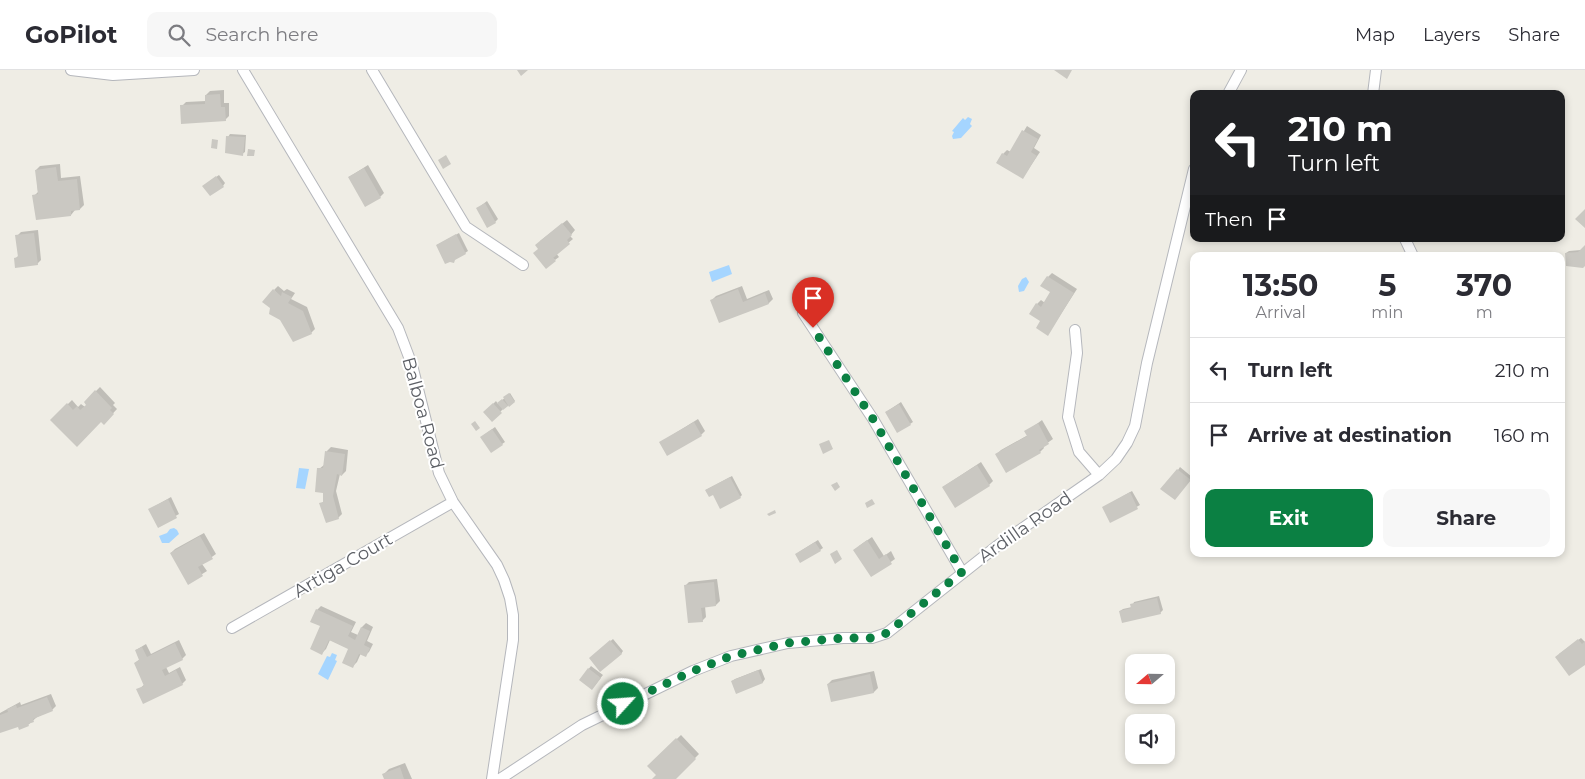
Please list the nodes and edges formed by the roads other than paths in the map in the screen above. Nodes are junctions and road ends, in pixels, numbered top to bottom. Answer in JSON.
{"nodes":[{"id":1,"x":71,"y":70,"type":"edge"},
{"id":2,"x":194,"y":70,"type":"edge"},
{"id":3,"x":243,"y":70,"type":"edge"},
{"id":4,"x":372,"y":70,"type":"edge"},
{"id":5,"x":1241,"y":70,"type":"edge"},
{"id":6,"x":1376,"y":70,"type":"edge"},
{"id":7,"x":1230,"y":90,"type":"edge"},
{"id":8,"x":1374,"y":90,"type":"edge"},
{"id":9,"x":1190,"y":186,"type":"edge"},
{"id":10,"x":523,"y":265,"type":"dead end"},
{"id":11,"x":804,"y":313,"type":"dead end"},
{"id":12,"x":1074,"y":330,"type":"dead end"},
{"id":13,"x":1098,"y":475,"type":"junction"},
{"id":14,"x":453,"y":502,"type":"junction"},
{"id":15,"x":962,"y":572,"type":"junction"},
{"id":16,"x":232,"y":628,"type":"dead end"},
{"id":17,"x":492,"y":779,"type":"edge"},
{"id":18,"x":500,"y":779,"type":"edge"}],
"edges":[{"from":1,"to":2,"type":"street"},
{"from":3,"to":14,"type":"street","name":"Balboa Road"},
{"from":4,"to":10,"type":"street"},
{"from":5,"to":7,"type":"street"},
{"from":6,"to":8,"type":"street"},
{"from":9,"to":13,"type":"street","name":"Ardilla Road"},
{"from":11,"to":15,"type":"street"},
{"from":12,"to":13,"type":"street"},
{"from":13,"to":15,"type":"street","name":"Ardilla Road"},
{"from":14,"to":16,"type":"street","name":"Artiga Court"},
{"from":14,"to":17,"type":"street","name":"Balboa Road"},
{"from":15,"to":18,"type":"street","name":"Ardilla Road"}]}
